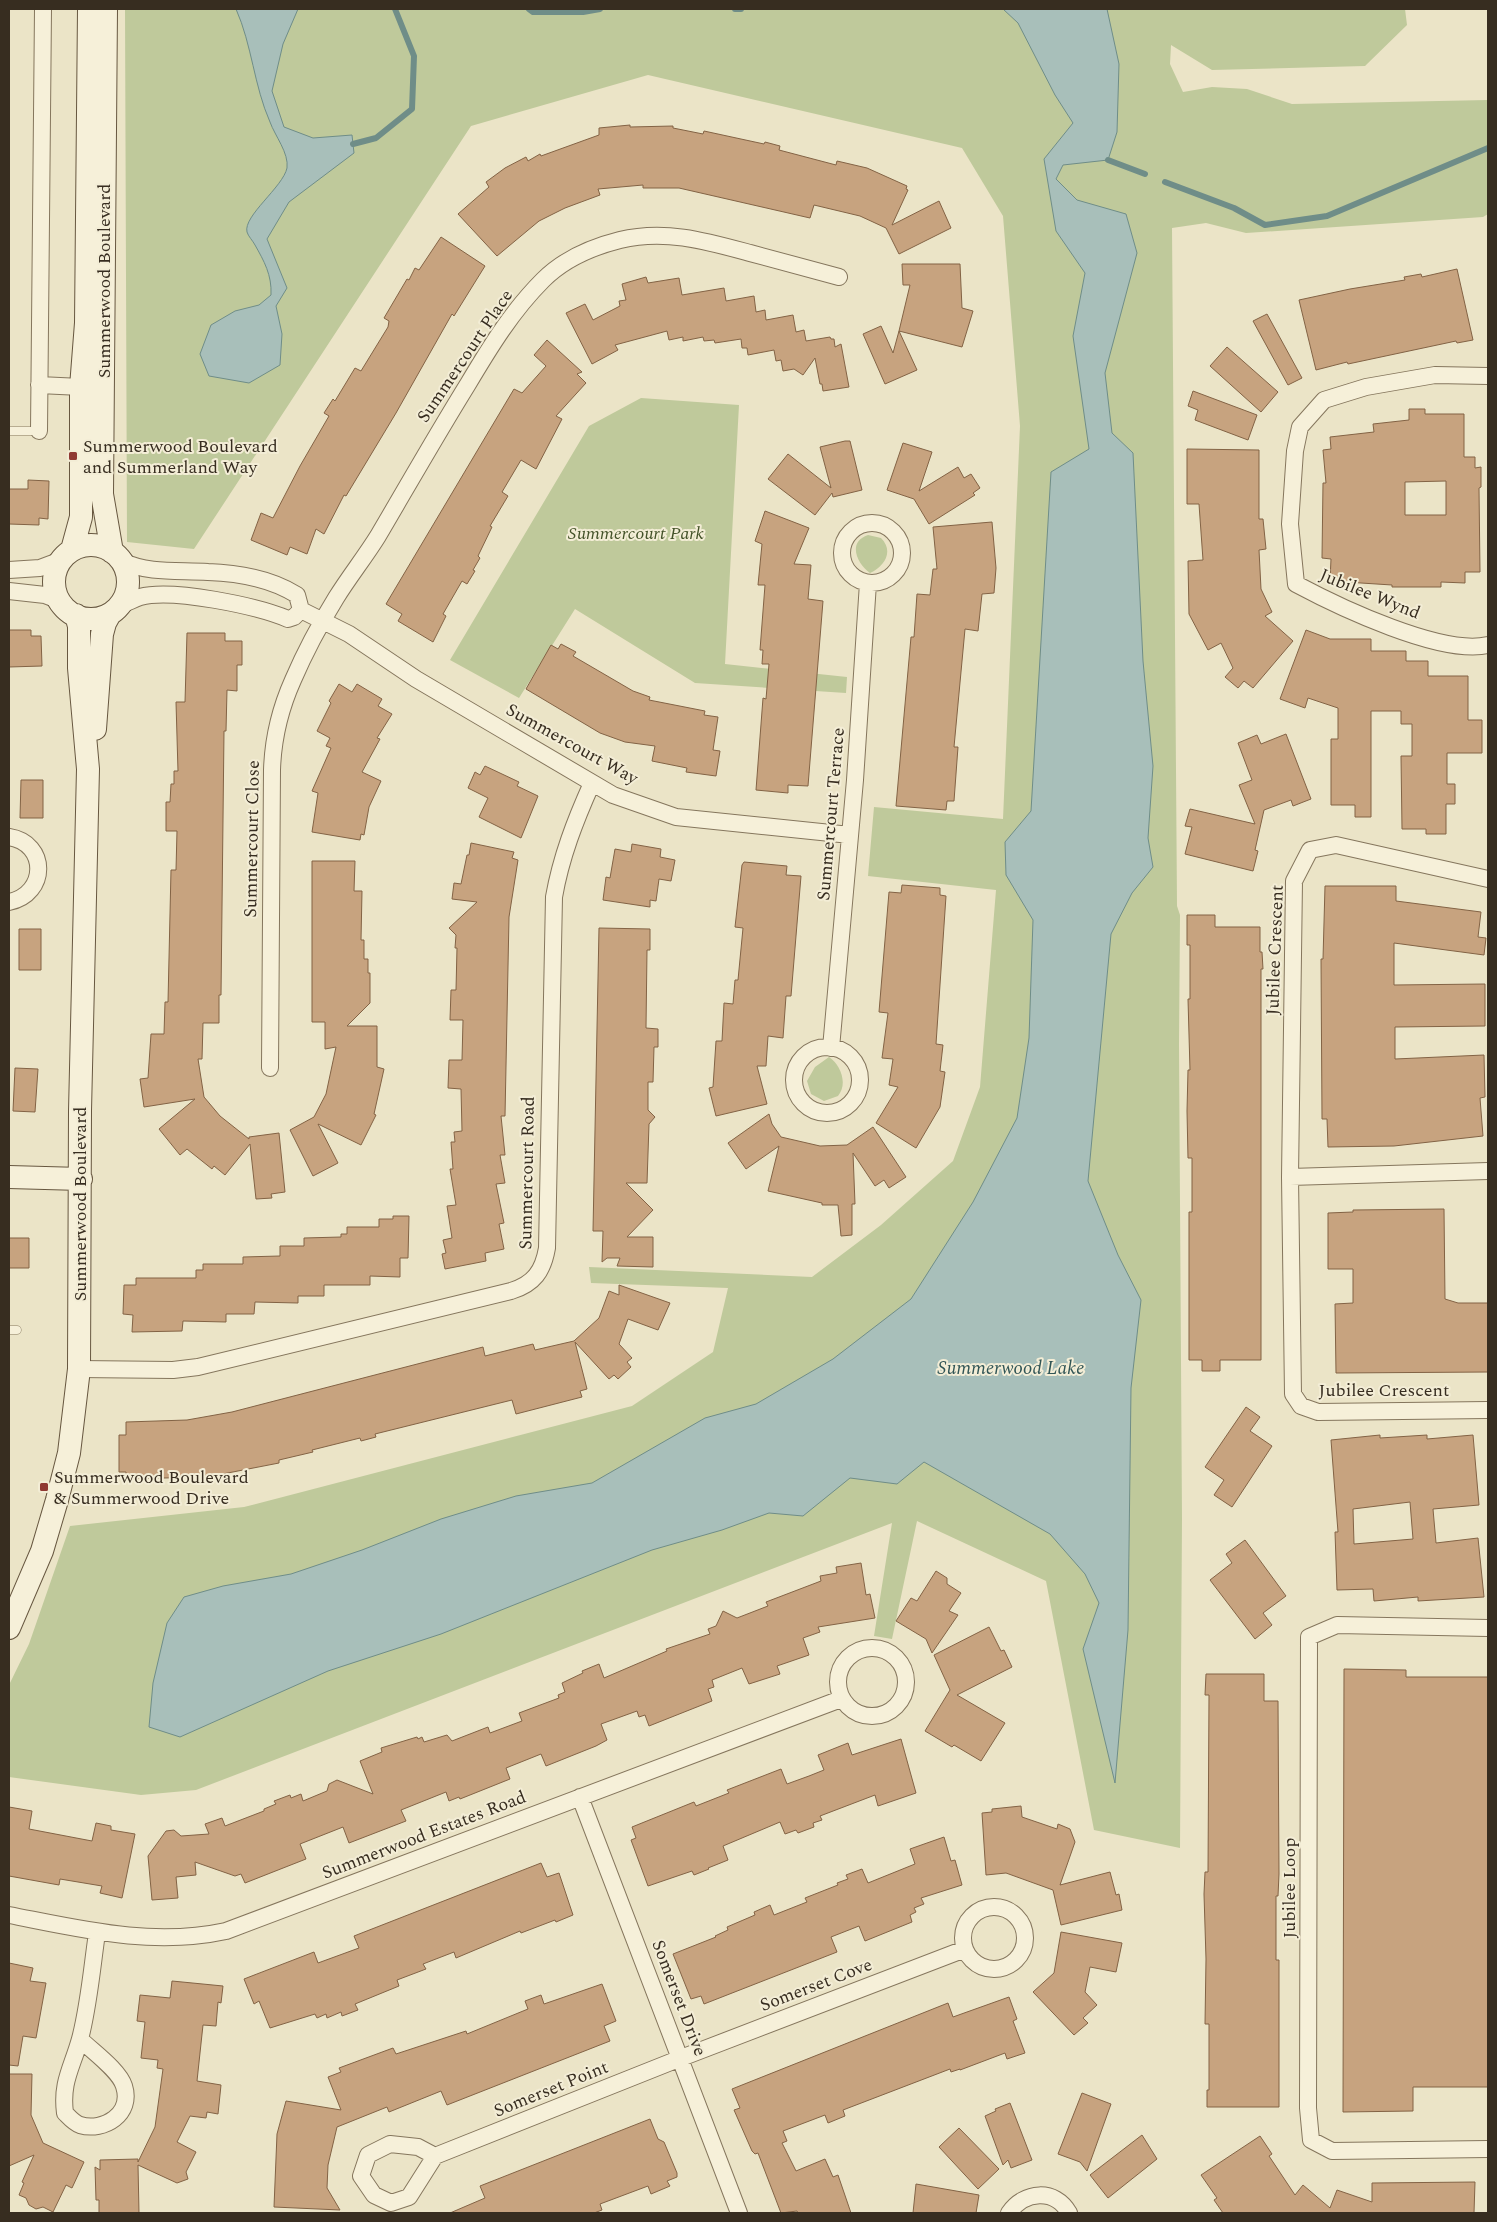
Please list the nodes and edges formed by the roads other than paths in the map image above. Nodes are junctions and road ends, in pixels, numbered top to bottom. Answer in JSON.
{"nodes":[{"id":1,"x":42,"y":9,"type":"edge"},
{"id":2,"x":89,"y":9,"type":"edge"},
{"id":3,"x":106,"y":9,"type":"edge"},
{"id":4,"x":840,"y":277,"type":"dead end"},
{"id":5,"x":1488,"y":376,"type":"edge"},
{"id":6,"x":40,"y":385,"type":"junction"},
{"id":7,"x":81,"y":387,"type":"junction"},
{"id":8,"x":9,"y":431,"type":"edge"},
{"id":9,"x":39,"y":431,"type":"joint"},
{"id":10,"x":68,"y":554,"type":"junction"},
{"id":11,"x":117,"y":556,"type":"junction"},
{"id":12,"x":9,"y":570,"type":"edge"},
{"id":13,"x":868,"y":583,"type":"dead end"},
{"id":14,"x":9,"y":591,"type":"edge"},
{"id":15,"x":58,"y":600,"type":"junction"},
{"id":16,"x":114,"y":610,"type":"junction"},
{"id":17,"x":301,"y":610,"type":"junction"},
{"id":18,"x":76,"y":615,"type":"junction"},
{"id":19,"x":323,"y":622,"type":"junction"},
{"id":20,"x":1488,"y":645,"type":"edge"},
{"id":21,"x":88,"y":769,"type":"junction"},
{"id":22,"x":592,"y":783,"type":"junction"},
{"id":23,"x":850,"y":835,"type":"junction"},
{"id":24,"x":9,"y":837,"type":"edge"},
{"id":25,"x":1488,"y":879,"type":"edge"},
{"id":26,"x":9,"y":902,"type":"edge"},
{"id":27,"x":831,"y":1048,"type":"junction"},
{"id":28,"x":270,"y":1068,"type":"dead end"},
{"id":29,"x":1488,"y":1171,"type":"edge"},
{"id":30,"x":9,"y":1177,"type":"edge"},
{"id":31,"x":1290,"y":1177,"type":"junction"},
{"id":32,"x":81,"y":1179,"type":"junction"},
{"id":33,"x":79,"y":1370,"type":"junction"},
{"id":34,"x":1488,"y":1410,"type":"edge"},
{"id":35,"x":9,"y":1628,"type":"edge"},
{"id":36,"x":1488,"y":1628,"type":"edge"},
{"id":37,"x":842,"y":1699,"type":"junction"},
{"id":38,"x":580,"y":1797,"type":"junction"},
{"id":39,"x":9,"y":1915,"type":"edge"},
{"id":40,"x":97,"y":1932,"type":"junction"},
{"id":41,"x":965,"y":1949,"type":"dead end"},
{"id":42,"x":80,"y":2039,"type":"junction"},
{"id":43,"x":681,"y":2058,"type":"junction"},
{"id":44,"x":1488,"y":2149,"type":"edge"},
{"id":45,"x":435,"y":2156,"type":"junction"},
{"id":46,"x":739,"y":2213,"type":"edge"},
{"id":47,"x":1009,"y":2213,"type":"edge"},
{"id":48,"x":1069,"y":2213,"type":"edge"}],
"edges":[{"from":1,"to":6,"type":"street"},
{"from":2,"to":7,"type":"street","name":"Summerwood Boulevard"},
{"from":3,"to":11,"type":"street","name":"Summerwood Boulevard"},
{"from":4,"to":19,"type":"street","name":"Summercourt Place"},
{"from":5,"to":20,"type":"street","name":"Jubilee Wynd"},
{"from":6,"to":7,"type":"street","name":"Summerwood Boulevard"},
{"from":6,"to":9,"type":"street"},
{"from":7,"to":10,"type":"street","name":"Summerwood Boulevard"},
{"from":8,"to":9,"type":"lane"},
{"from":10,"to":11,"type":"street"},
{"from":10,"to":12,"type":"street"},
{"from":10,"to":15,"type":"street"},
{"from":11,"to":16,"type":"street"},
{"from":11,"to":17,"type":"street"},
{"from":13,"to":23,"type":"street","name":"Summercourt Terrace"},
{"from":14,"to":15,"type":"street"},
{"from":15,"to":18,"type":"street"},
{"from":16,"to":17,"type":"street"},
{"from":16,"to":18,"type":"street"},
{"from":16,"to":21,"type":"street","name":"Summerwood Boulevard"},
{"from":17,"to":19,"type":"street","name":"Summercourt Way"},
{"from":18,"to":21,"type":"street","name":"Summerwood Boulevard"},
{"from":19,"to":22,"type":"street","name":"Summercourt Way"},
{"from":19,"to":28,"type":"street","name":"Summercourt Close"},
{"from":21,"to":32,"type":"street","name":"Summerwood Boulevard"},
{"from":22,"to":23,"type":"street","name":"Summercourt Way"},
{"from":22,"to":33,"type":"street","name":"Summercourt Road"},
{"from":23,"to":27,"type":"street","name":"Summercourt Terrace"},
{"from":24,"to":26,"type":"street"},
{"from":25,"to":31,"type":"street","name":"Jubilee Crescent"},
{"from":27,"to":27,"type":"street"},
{"from":29,"to":31,"type":"street"},
{"from":30,"to":32,"type":"street"},
{"from":31,"to":34,"type":"street","name":"Jubilee Crescent"},
{"from":32,"to":33,"type":"street","name":"Summerwood Boulevard"},
{"from":33,"to":35,"type":"street","name":"Summerwood Boulevard"},
{"from":36,"to":44,"type":"street","name":"Jubilee Loop"},
{"from":37,"to":37,"type":"street"},
{"from":37,"to":38,"type":"street","name":"Summerwood Estates Road"},
{"from":38,"to":40,"type":"street","name":"Summerwood Estates Road"},
{"from":38,"to":43,"type":"street","name":"Somerset Drive"},
{"from":39,"to":40,"type":"street","name":"Summerwood Estates Road"},
{"from":40,"to":42,"type":"street"},
{"from":41,"to":43,"type":"street","name":"Somerset Cove"},
{"from":42,"to":42,"type":"street"},
{"from":43,"to":45,"type":"street","name":"Somerset Point"},
{"from":43,"to":46,"type":"street","name":"Somerset Drive"},
{"from":45,"to":45,"type":"street"},
{"from":47,"to":48,"type":"street"}]}
